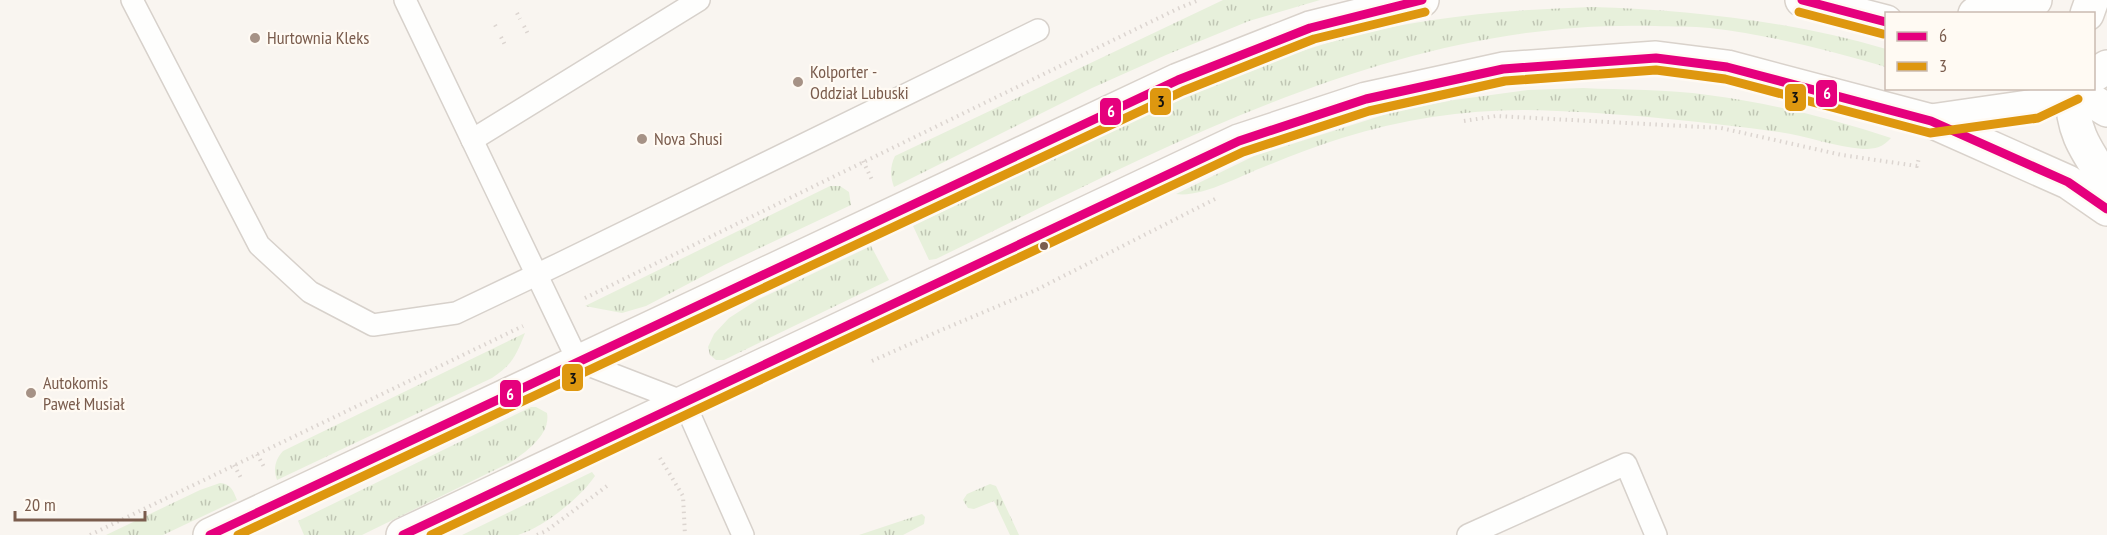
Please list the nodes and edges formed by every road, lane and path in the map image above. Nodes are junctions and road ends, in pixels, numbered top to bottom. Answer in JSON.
{"nodes":[{"id":1,"x":132,"y":0,"type":"edge"},
{"id":2,"x":405,"y":0,"type":"edge"},
{"id":3,"x":699,"y":0,"type":"edge"},
{"id":4,"x":1199,"y":0,"type":"edge"},
{"id":5,"x":1422,"y":0,"type":"edge"},
{"id":6,"x":1802,"y":0,"type":"edge"},
{"id":7,"x":2035,"y":0,"type":"edge"},
{"id":8,"x":1988,"y":12,"type":"edge"},
{"id":9,"x":517,"y":13,"type":"dead end"},
{"id":10,"x":520,"y":19,"type":"dead end"},
{"id":11,"x":1885,"y":21,"type":"edge"},
{"id":12,"x":495,"y":25,"type":"dead end"},
{"id":13,"x":524,"y":26,"type":"dead end"},
{"id":14,"x":498,"y":30,"type":"dead end"},
{"id":15,"x":1038,"y":30,"type":"dead end"},
{"id":16,"x":528,"y":34,"type":"dead end"},
{"id":17,"x":501,"y":37,"type":"dead end"},
{"id":18,"x":506,"y":45,"type":"dead end"},
{"id":19,"x":2070,"y":90,"type":"edge"},
{"id":20,"x":2072,"y":90,"type":"edge"},
{"id":21,"x":2074,"y":90,"type":"edge"},
{"id":22,"x":2107,"y":110,"type":"edge"},
{"id":23,"x":1931,"y":121,"type":"junction"},
{"id":24,"x":1461,"y":122,"type":"dead end"},
{"id":25,"x":472,"y":140,"type":"junction"},
{"id":26,"x":1920,"y":156,"type":"dead end"},
{"id":27,"x":2107,"y":182,"type":"edge"},
{"id":28,"x":1224,"y":194,"type":"dead end"},
{"id":29,"x":2107,"y":209,"type":"edge"},
{"id":30,"x":536,"y":275,"type":"junction"},
{"id":31,"x":553,"y":312,"type":"junction"},
{"id":32,"x":578,"y":361,"type":"junction"},
{"id":33,"x":863,"y":365,"type":"dead end"},
{"id":34,"x":684,"y":402,"type":"junction"},
{"id":35,"x":700,"y":440,"type":"junction"},
{"id":36,"x":660,"y":458,"type":"junction"},
{"id":37,"x":651,"y":462,"type":"dead end"},
{"id":38,"x":608,"y":485,"type":"dead end"},
{"id":39,"x":90,"y":535,"type":"edge"},
{"id":40,"x":210,"y":535,"type":"edge"},
{"id":41,"x":403,"y":535,"type":"edge"},
{"id":42,"x":537,"y":535,"type":"edge"},
{"id":43,"x":685,"y":535,"type":"edge"},
{"id":44,"x":743,"y":535,"type":"edge"},
{"id":45,"x":1468,"y":535,"type":"edge"},
{"id":46,"x":1656,"y":535,"type":"edge"}],
"edges":[{"from":1,"to":30,"type":"lane"},
{"from":2,"to":25,"type":"lane"},
{"from":3,"to":25,"type":"lane"},
{"from":4,"to":31,"type":"path"},
{"from":5,"to":32,"type":"main road"},
{"from":6,"to":11,"type":"main road"},
{"from":7,"to":8,"type":"main road"},
{"from":9,"to":10,"type":"path"},
{"from":12,"to":14,"type":"path"},
{"from":13,"to":16,"type":"path"},
{"from":15,"to":30,"type":"lane"},
{"from":17,"to":18,"type":"path"},
{"from":19,"to":23,"type":"main road"},
{"from":20,"to":27,"type":"main road"},
{"from":21,"to":22,"type":"main road"},
{"from":23,"to":29,"type":"main road"},
{"from":23,"to":34,"type":"main road"},
{"from":24,"to":26,"type":"path"},
{"from":25,"to":30,"type":"lane"},
{"from":28,"to":33,"type":"path"},
{"from":30,"to":31,"type":"lane"},
{"from":31,"to":32,"type":"lane"},
{"from":31,"to":39,"type":"path"},
{"from":32,"to":34,"type":"lane"},
{"from":32,"to":40,"type":"main road"},
{"from":34,"to":35,"type":"lane"},
{"from":34,"to":41,"type":"main road"},
{"from":35,"to":36,"type":"path"},
{"from":35,"to":44,"type":"lane"},
{"from":36,"to":37,"type":"path"},
{"from":36,"to":43,"type":"path"},
{"from":38,"to":42,"type":"path"},
{"from":45,"to":46,"type":"lane"}]}
